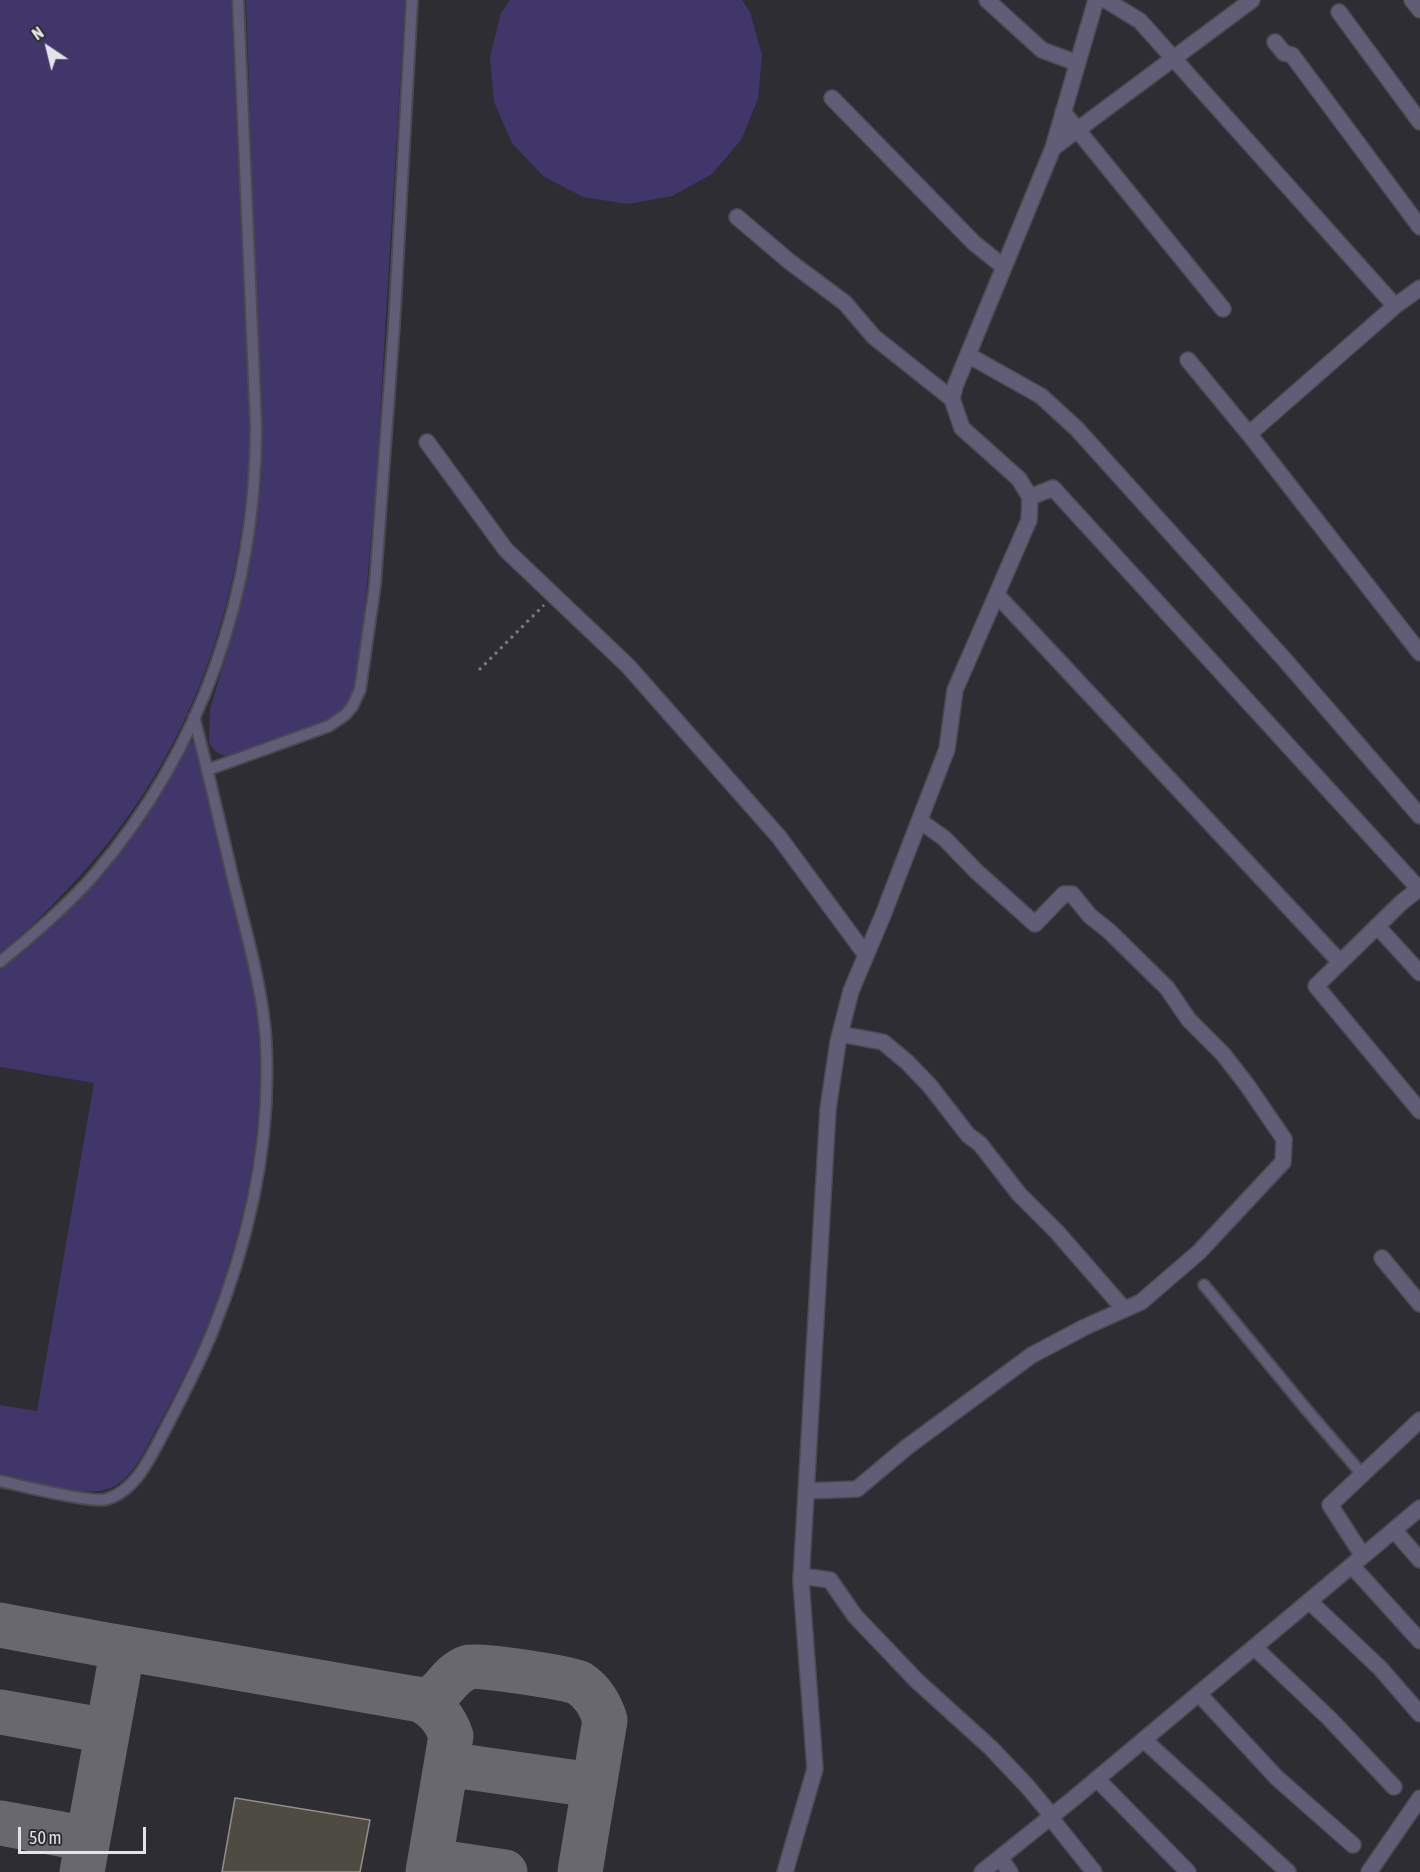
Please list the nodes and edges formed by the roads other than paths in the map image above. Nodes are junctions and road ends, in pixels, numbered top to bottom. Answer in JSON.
{"nodes":[{"id":1,"x":238,"y":0,"type":"edge"},
{"id":2,"x":412,"y":0,"type":"edge"},
{"id":3,"x":987,"y":0,"type":"edge"},
{"id":4,"x":1096,"y":0,"type":"edge"},
{"id":5,"x":1106,"y":0,"type":"edge"},
{"id":6,"x":1252,"y":0,"type":"edge"},
{"id":7,"x":1412,"y":0,"type":"edge"},
{"id":8,"x":1420,"y":10,"type":"edge"},
{"id":9,"x":1340,"y":12,"type":"dead end"},
{"id":10,"x":1275,"y":42,"type":"dead end"},
{"id":11,"x":1173,"y":58,"type":"junction"},
{"id":12,"x":1077,"y":63,"type":"junction"},
{"id":13,"x":832,"y":98,"type":"dead end"},
{"id":14,"x":1063,"y":112,"type":"junction"},
{"id":15,"x":1420,"y":122,"type":"edge"},
{"id":16,"x":1078,"y":129,"type":"junction"},
{"id":17,"x":1053,"y":148,"type":"junction"},
{"id":18,"x":738,"y":217,"type":"dead end"},
{"id":19,"x":1420,"y":227,"type":"edge"},
{"id":20,"x":1004,"y":267,"type":"junction"},
{"id":21,"x":1420,"y":288,"type":"edge"},
{"id":22,"x":1395,"y":306,"type":"junction"},
{"id":23,"x":1223,"y":309,"type":"dead end"},
{"id":24,"x":968,"y":355,"type":"junction"},
{"id":25,"x":1188,"y":360,"type":"dead end"},
{"id":26,"x":952,"y":399,"type":"junction"},
{"id":27,"x":1249,"y":434,"type":"junction"},
{"id":28,"x":428,"y":442,"type":"dead end"},
{"id":29,"x":1030,"y":497,"type":"junction"},
{"id":30,"x":997,"y":595,"type":"junction"},
{"id":31,"x":1420,"y":653,"type":"edge"},
{"id":32,"x":195,"y":717,"type":"junction"},
{"id":33,"x":207,"y":770,"type":"junction"},
{"id":34,"x":1420,"y":816,"type":"edge"},
{"id":35,"x":920,"y":820,"type":"junction"},
{"id":36,"x":1420,"y":888,"type":"edge"},
{"id":37,"x":1377,"y":926,"type":"junction"},
{"id":38,"x":866,"y":955,"type":"junction"},
{"id":39,"x":0,"y":962,"type":"edge"},
{"id":40,"x":1340,"y":962,"type":"junction"},
{"id":41,"x":1420,"y":973,"type":"edge"},
{"id":42,"x":840,"y":1034,"type":"junction"},
{"id":43,"x":1420,"y":1111,"type":"edge"},
{"id":44,"x":1382,"y":1258,"type":"dead end"},
{"id":45,"x":1204,"y":1285,"type":"dead end"},
{"id":46,"x":1420,"y":1304,"type":"edge"},
{"id":47,"x":1124,"y":1309,"type":"junction"},
{"id":48,"x":1420,"y":1420,"type":"edge"},
{"id":49,"x":1362,"y":1474,"type":"junction"},
{"id":50,"x":0,"y":1481,"type":"edge"},
{"id":51,"x":806,"y":1491,"type":"junction"},
{"id":52,"x":1420,"y":1509,"type":"edge"},
{"id":53,"x":1394,"y":1530,"type":"junction"},
{"id":54,"x":1420,"y":1560,"type":"edge"},
{"id":55,"x":1358,"y":1561,"type":"junction"},
{"id":56,"x":801,"y":1576,"type":"junction"},
{"id":57,"x":1310,"y":1601,"type":"junction"},
{"id":58,"x":1420,"y":1641,"type":"edge"},
{"id":59,"x":1254,"y":1647,"type":"junction"},
{"id":60,"x":1199,"y":1694,"type":"junction"},
{"id":61,"x":1420,"y":1714,"type":"edge"},
{"id":62,"x":1144,"y":1740,"type":"junction"},
{"id":63,"x":1096,"y":1779,"type":"junction"},
{"id":64,"x":1394,"y":1787,"type":"dead end"},
{"id":65,"x":1420,"y":1798,"type":"edge"},
{"id":66,"x":1415,"y":1814,"type":"edge"},
{"id":67,"x":1051,"y":1816,"type":"junction"},
{"id":68,"x":1353,"y":1845,"type":"dead end"},
{"id":69,"x":1000,"y":1858,"type":"junction"},
{"id":70,"x":785,"y":1872,"type":"edge"},
{"id":71,"x":982,"y":1872,"type":"edge"},
{"id":72,"x":1010,"y":1872,"type":"edge"},
{"id":73,"x":1094,"y":1872,"type":"edge"},
{"id":74,"x":1188,"y":1872,"type":"edge"},
{"id":75,"x":1288,"y":1872,"type":"edge"},
{"id":76,"x":1369,"y":1872,"type":"edge"}],
"edges":[{"from":1,"to":32,"type":"lane"},
{"from":2,"to":33,"type":"lane"},
{"from":3,"to":12,"type":"street"},
{"from":4,"to":12,"type":"street"},
{"from":5,"to":11,"type":"street"},
{"from":6,"to":11,"type":"street"},
{"from":7,"to":8,"type":"street"},
{"from":9,"to":15,"type":"street"},
{"from":10,"to":19,"type":"street"},
{"from":11,"to":16,"type":"street"},
{"from":11,"to":22,"type":"street"},
{"from":12,"to":14,"type":"street"},
{"from":13,"to":20,"type":"street"},
{"from":14,"to":16,"type":"street"},
{"from":14,"to":17,"type":"street"},
{"from":16,"to":17,"type":"street"},
{"from":16,"to":23,"type":"street"},
{"from":17,"to":20,"type":"street"},
{"from":18,"to":26,"type":"street"},
{"from":20,"to":24,"type":"street"},
{"from":21,"to":22,"type":"street"},
{"from":22,"to":27,"type":"street"},
{"from":24,"to":26,"type":"street"},
{"from":24,"to":34,"type":"street"},
{"from":25,"to":27,"type":"street"},
{"from":26,"to":29,"type":"street"},
{"from":27,"to":31,"type":"street"},
{"from":28,"to":38,"type":"street"},
{"from":29,"to":30,"type":"street"},
{"from":29,"to":36,"type":"street"},
{"from":30,"to":35,"type":"street"},
{"from":30,"to":40,"type":"street"},
{"from":32,"to":33,"type":"lane"},
{"from":32,"to":39,"type":"lane"},
{"from":33,"to":50,"type":"lane"},
{"from":35,"to":38,"type":"street"},
{"from":35,"to":47,"type":"street"},
{"from":36,"to":37,"type":"street"},
{"from":37,"to":40,"type":"street"},
{"from":37,"to":41,"type":"street"},
{"from":38,"to":42,"type":"street"},
{"from":40,"to":43,"type":"street"},
{"from":42,"to":47,"type":"street"},
{"from":42,"to":51,"type":"street"},
{"from":44,"to":46,"type":"street"},
{"from":45,"to":49,"type":"lane"},
{"from":47,"to":51,"type":"street"},
{"from":48,"to":49,"type":"street"},
{"from":49,"to":55,"type":"street"},
{"from":51,"to":56,"type":"street"},
{"from":52,"to":53,"type":"street"},
{"from":53,"to":54,"type":"street"},
{"from":53,"to":55,"type":"street"},
{"from":55,"to":57,"type":"street"},
{"from":55,"to":58,"type":"street"},
{"from":56,"to":67,"type":"street"},
{"from":56,"to":70,"type":"street"},
{"from":57,"to":59,"type":"street"},
{"from":57,"to":61,"type":"street"},
{"from":59,"to":60,"type":"street"},
{"from":59,"to":64,"type":"street"},
{"from":60,"to":62,"type":"street"},
{"from":60,"to":68,"type":"street"},
{"from":62,"to":63,"type":"street"},
{"from":62,"to":75,"type":"street"},
{"from":63,"to":67,"type":"street"},
{"from":63,"to":74,"type":"street"},
{"from":65,"to":66,"type":"street"},
{"from":66,"to":76,"type":"street"},
{"from":67,"to":69,"type":"street"},
{"from":67,"to":73,"type":"street"},
{"from":69,"to":71,"type":"street"},
{"from":69,"to":72,"type":"street"}]}
